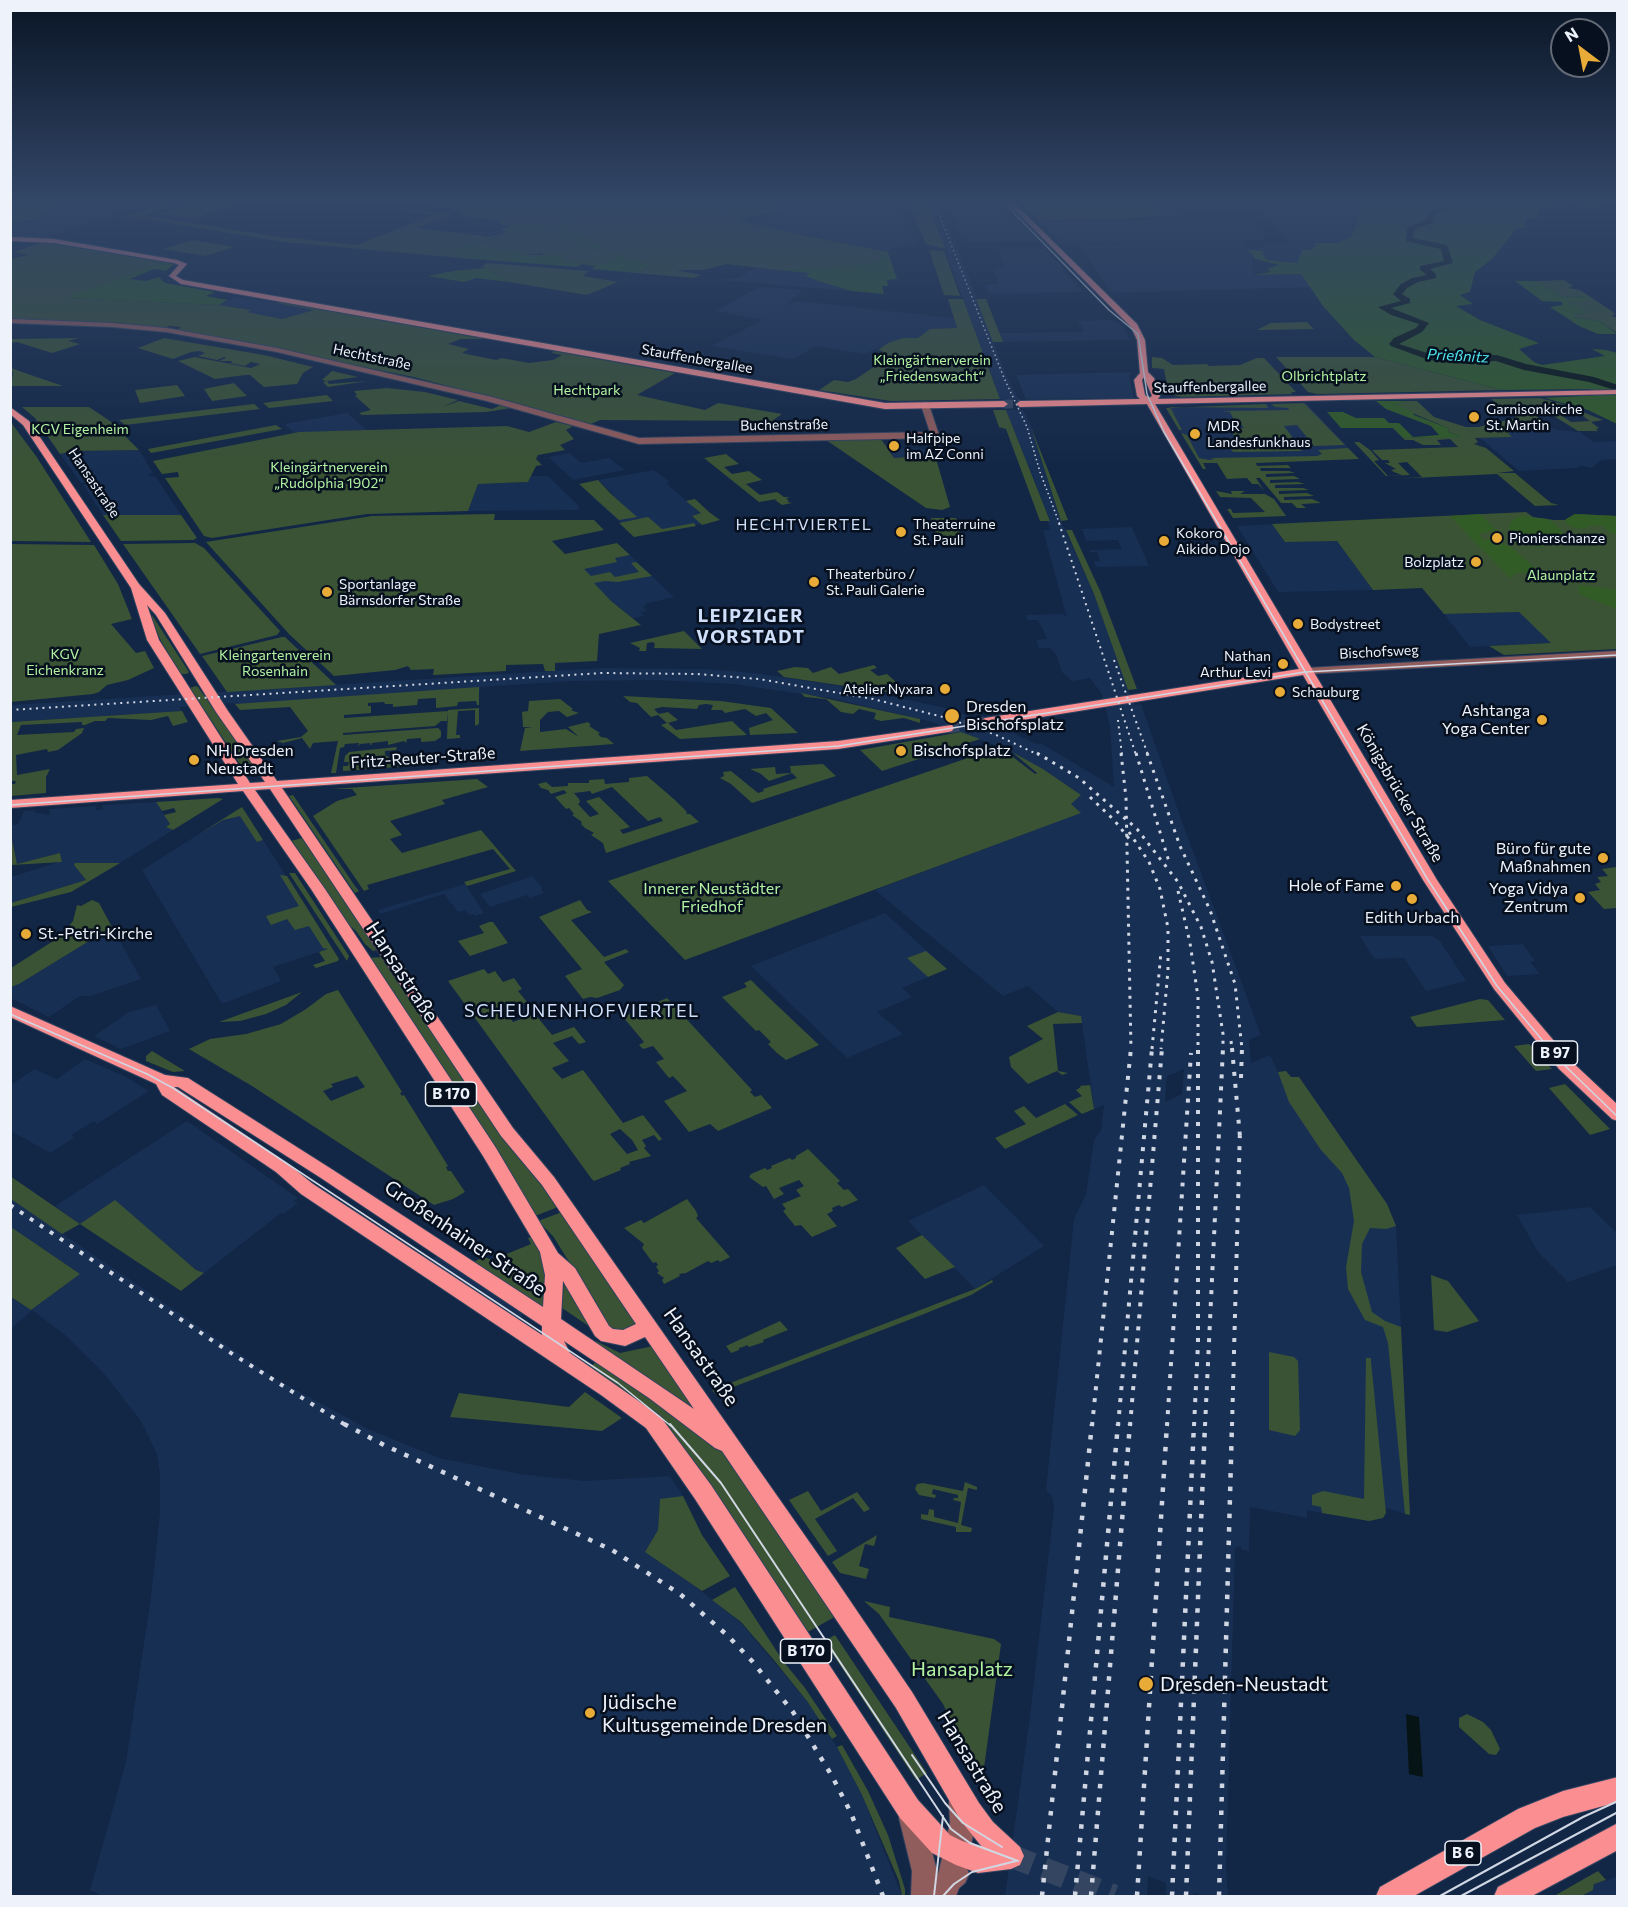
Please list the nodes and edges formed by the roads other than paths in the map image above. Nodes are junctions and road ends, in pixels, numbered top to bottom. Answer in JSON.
{"nodes":[{"id":1,"x":244,"y":293,"type":"edge"},
{"id":2,"x":1101,"y":293,"type":"edge"},
{"id":3,"x":10,"y":321,"type":"edge"},
{"id":4,"x":1144,"y":373,"type":"junction"},
{"id":5,"x":1617,"y":392,"type":"edge"},
{"id":6,"x":1150,"y":402,"type":"junction"},
{"id":7,"x":1004,"y":404,"type":"tunnel mouth"},
{"id":8,"x":1020,"y":404,"type":"tunnel mouth"},
{"id":9,"x":925,"y":405,"type":"junction"},
{"id":10,"x":10,"y":409,"type":"edge"},
{"id":11,"x":633,"y":440,"type":"joint"},
{"id":12,"x":135,"y":586,"type":"junction"},
{"id":13,"x":1617,"y":654,"type":"edge"},
{"id":14,"x":1306,"y":671,"type":"junction"},
{"id":15,"x":985,"y":722,"type":"tunnel mouth"},
{"id":16,"x":948,"y":728,"type":"tunnel mouth"},
{"id":17,"x":273,"y":785,"type":"junction"},
{"id":18,"x":246,"y":787,"type":"junction"},
{"id":19,"x":10,"y":804,"type":"edge"},
{"id":20,"x":385,"y":953,"type":"junction"},
{"id":21,"x":360,"y":954,"type":"junction"},
{"id":22,"x":10,"y":1011,"type":"edge"},
{"id":23,"x":162,"y":1080,"type":"junction"},
{"id":24,"x":1617,"y":1115,"type":"edge"},
{"id":25,"x":551,"y":1257,"type":"junction"},
{"id":26,"x":550,"y":1321,"type":"junction"},
{"id":27,"x":649,"y":1327,"type":"junction"},
{"id":28,"x":562,"y":1359,"type":"junction"},
{"id":29,"x":733,"y":1452,"type":"junction"},
{"id":30,"x":1617,"y":1789,"type":"edge"},
{"id":31,"x":961,"y":1792,"type":"junction"},
{"id":32,"x":909,"y":1809,"type":"junction"},
{"id":33,"x":1617,"y":1836,"type":"edge"},
{"id":34,"x":967,"y":1856,"type":"junction"},
{"id":35,"x":946,"y":1888,"type":"edge"},
{"id":36,"x":924,"y":1896,"type":"edge"},
{"id":37,"x":1389,"y":1896,"type":"edge"},
{"id":38,"x":1508,"y":1896,"type":"edge"}],
"edges":[{"from":1,"to":9,"type":"main road","name":"Stauffenbergallee"},
{"from":2,"to":4,"type":"main road","name":"Königsbrücker Straße","number":"B 97"},
{"from":3,"to":11,"type":"street","name":"Hechtstraße"},
{"from":4,"to":6,"type":"main road","name":"Königsbrücker Straße","number":"B 97"},
{"from":4,"to":6,"type":"main road","name":"Königsbrücker Straße","number":"B 97"},
{"from":5,"to":6,"type":"main road","name":"Stauffenbergallee"},
{"from":6,"to":8,"type":"main road","name":"Stauffenbergallee"},
{"from":6,"to":14,"type":"main road","name":"Königsbrücker Straße","number":"B 97"},
{"from":7,"to":9,"type":"main road","name":"Stauffenbergallee"},
{"from":9,"to":11,"type":"street","name":"Buchenstraße"},
{"from":10,"to":12,"type":"main road","name":"Hansastraße","number":"B 170"},
{"from":12,"to":17,"type":"main road","name":"Hansastraße","number":"B 170"},
{"from":12,"to":18,"type":"main road","name":"Hansastraße","number":"B 170"},
{"from":13,"to":14,"type":"street","name":"Bischofsweg"},
{"from":14,"to":15,"type":"main road","name":"Bischofsweg"},
{"from":14,"to":24,"type":"main road","name":"Königsbrücker Straße","number":"B 97"},
{"from":16,"to":17,"type":"main road","name":"Fritz-Reuter-Straße"},
{"from":17,"to":18,"type":"main road","name":"Fritz-Reuter-Straße"},
{"from":17,"to":20,"type":"main road","name":"Hansastraße","number":"B 170"},
{"from":18,"to":19,"type":"main road","name":"Fritz-Reuter-Straße"},
{"from":18,"to":21,"type":"main road","name":"Hansastraße","number":"B 170"},
{"from":20,"to":21,"type":"main road"},
{"from":20,"to":27,"type":"main road","name":"Hansastraße","number":"B 170"},
{"from":21,"to":25,"type":"main road","name":"Hansastraße","number":"B 170"},
{"from":22,"to":23,"type":"main road","name":"Großenhainer Straße"},
{"from":23,"to":26,"type":"main road","name":"Großenhainer Straße"},
{"from":23,"to":28,"type":"main road","name":"Großenhainer Straße"},
{"from":25,"to":26,"type":"main road","name":"Hansastraße","number":"B 170"},
{"from":25,"to":27,"type":"main road"},
{"from":26,"to":28,"type":"main road","name":"Hansastraße","number":"B 170"},
{"from":26,"to":29,"type":"main road","name":"Großenhainer Straße"},
{"from":27,"to":29,"type":"main road","name":"Hansastraße","number":"B 170"},
{"from":28,"to":32,"type":"main road","number":"B 170"},
{"from":29,"to":31,"type":"main road","name":"Hansastraße","number":"B 170"},
{"from":30,"to":37,"type":"main road","number":"B 6"},
{"from":31,"to":34,"type":"street"},
{"from":31,"to":34,"type":"main road","name":"Hansastraße","number":"B 170"},
{"from":32,"to":34,"type":"main road","number":"B 170"},
{"from":32,"to":36,"type":"street"},
{"from":33,"to":38,"type":"main road"},
{"from":34,"to":35,"type":"street"}]}
